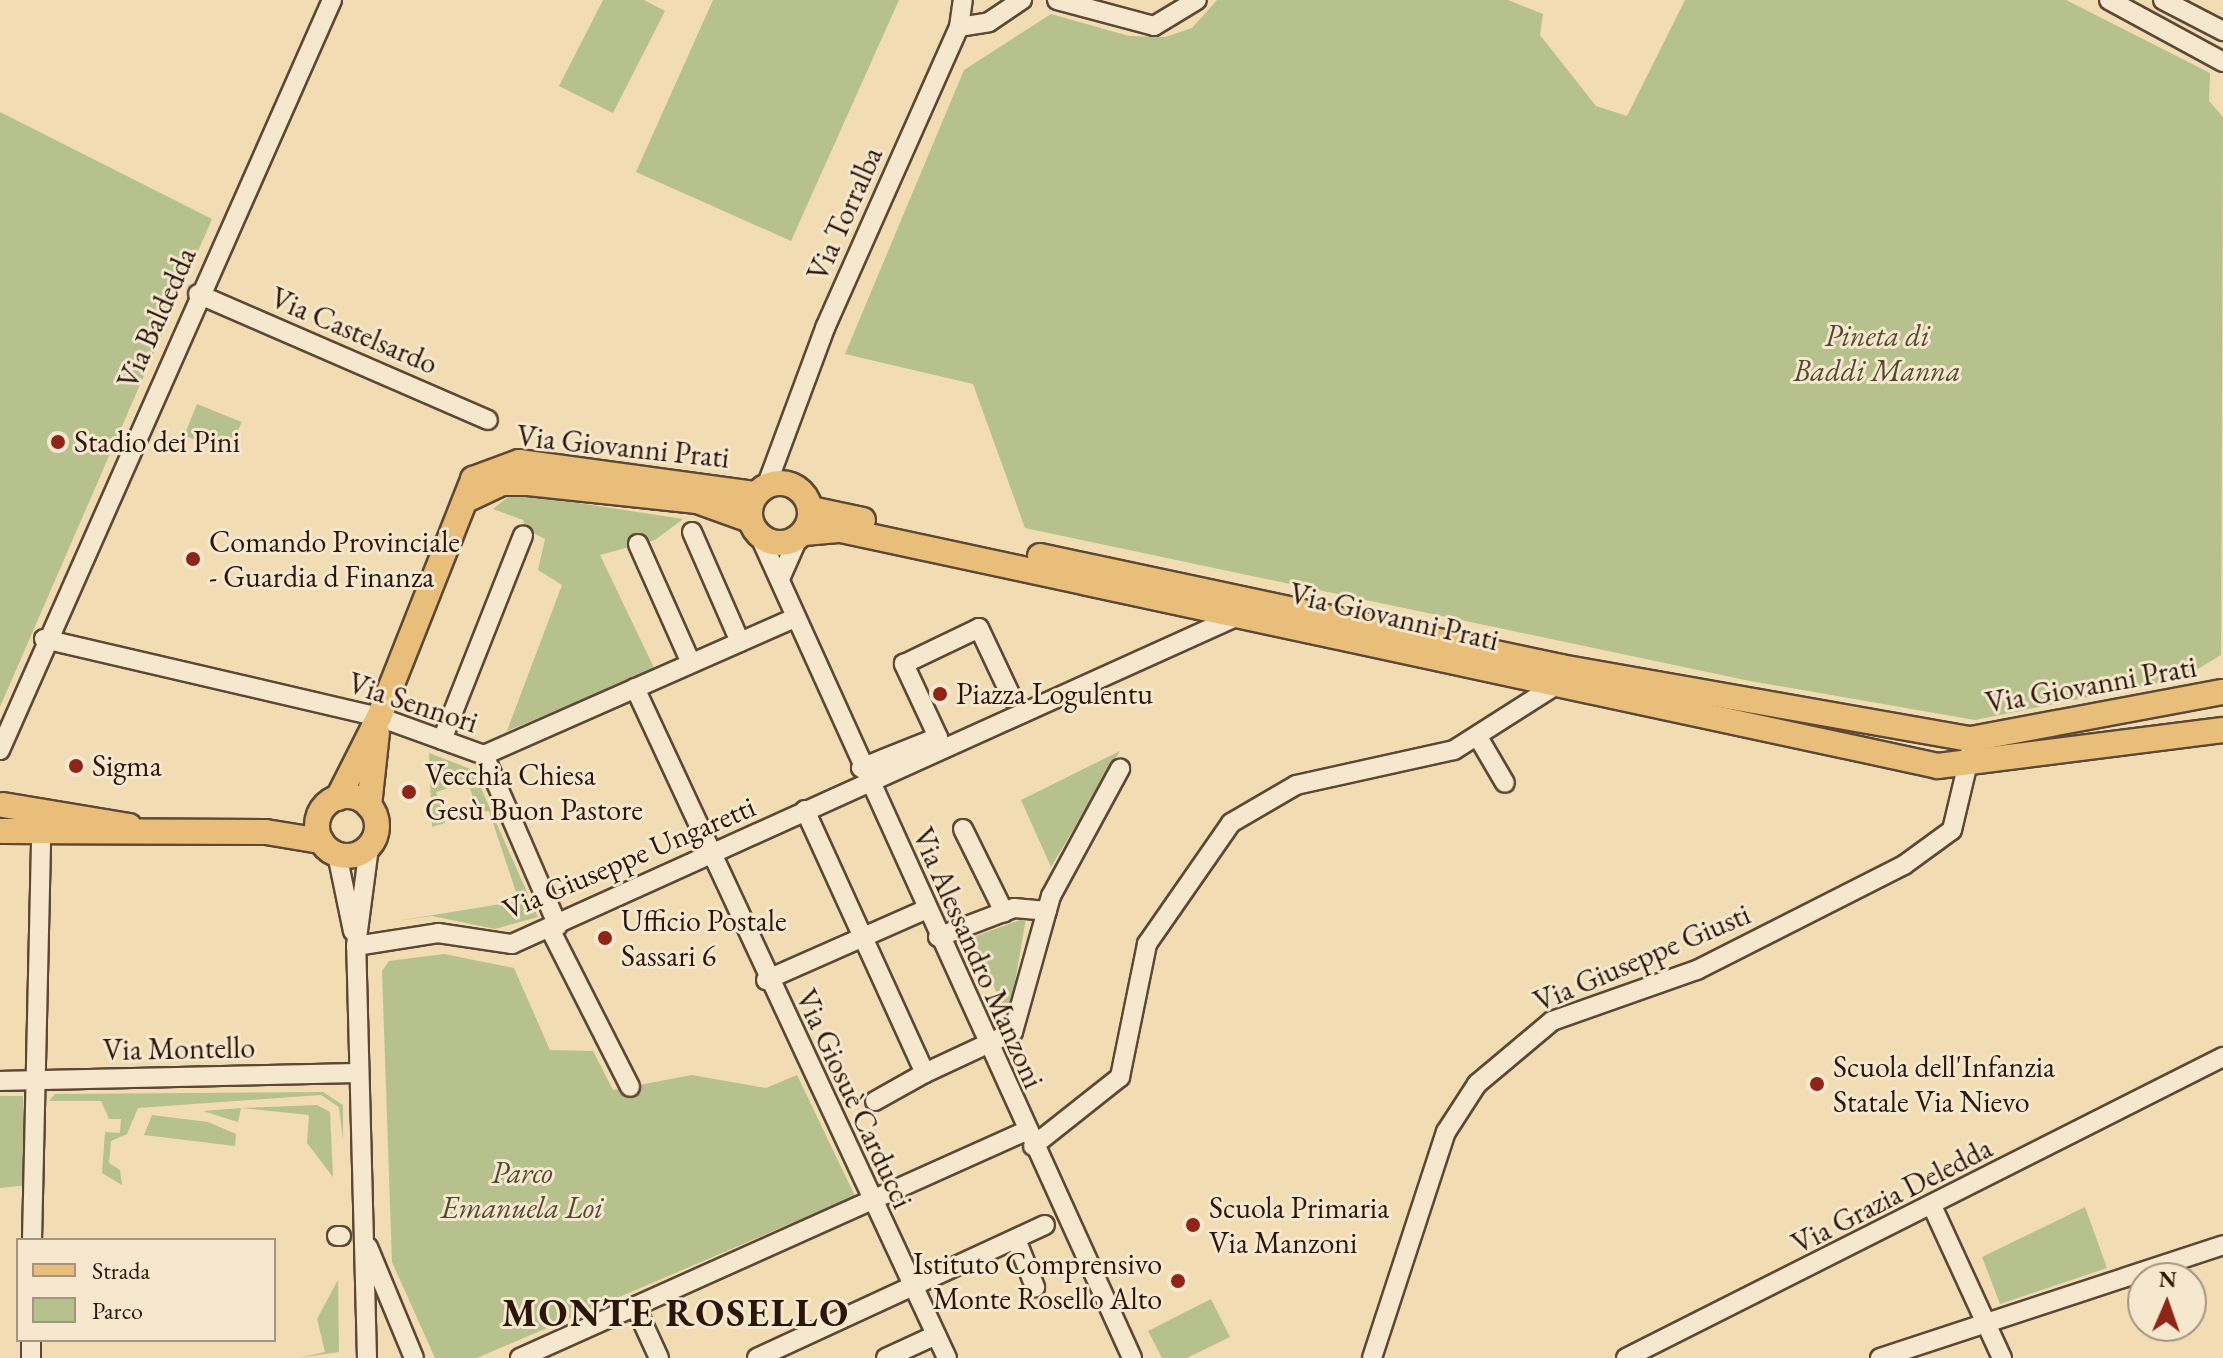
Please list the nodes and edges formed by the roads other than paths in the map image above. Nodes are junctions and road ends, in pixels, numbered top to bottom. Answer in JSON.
{"nodes":[{"id":1,"x":332,"y":0,"type":"edge"},
{"id":2,"x":963,"y":0,"type":"edge"},
{"id":3,"x":1022,"y":0,"type":"edge"},
{"id":4,"x":1057,"y":0,"type":"edge"},
{"id":5,"x":1197,"y":0,"type":"edge"},
{"id":6,"x":2109,"y":0,"type":"edge"},
{"id":7,"x":2163,"y":0,"type":"edge"},
{"id":8,"x":959,"y":27,"type":"junction"},
{"id":9,"x":2223,"y":31,"type":"edge"},
{"id":10,"x":2223,"y":62,"type":"edge"},
{"id":11,"x":198,"y":294,"type":"junction"},
{"id":12,"x":488,"y":420,"type":"dead end"},
{"id":13,"x":769,"y":488,"type":"junction"},
{"id":14,"x":463,"y":503,"type":"junction"},
{"id":15,"x":804,"y":527,"type":"junction"},
{"id":16,"x":755,"y":528,"type":"junction"},
{"id":17,"x":692,"y":532,"type":"dead end"},
{"id":18,"x":523,"y":535,"type":"dead end"},
{"id":19,"x":638,"y":544,"type":"dead end"},
{"id":20,"x":780,"y":579,"type":"junction"},
{"id":21,"x":1240,"y":615,"type":"junction"},
{"id":22,"x":792,"y":619,"type":"junction"},
{"id":23,"x":44,"y":639,"type":"junction"},
{"id":24,"x":740,"y":642,"type":"junction"},
{"id":25,"x":691,"y":663,"type":"junction"},
{"id":26,"x":1553,"y":687,"type":"junction"},
{"id":27,"x":635,"y":688,"type":"junction"},
{"id":28,"x":2223,"y":692,"type":"edge"},
{"id":29,"x":1012,"y":698,"type":"dead end"},
{"id":30,"x":379,"y":717,"type":"junction"},
{"id":31,"x":2223,"y":730,"type":"edge"},
{"id":32,"x":1478,"y":737,"type":"junction"},
{"id":33,"x":1971,"y":739,"type":"junction"},
{"id":34,"x":442,"y":740,"type":"junction"},
{"id":35,"x":0,"y":750,"type":"edge"},
{"id":36,"x":484,"y":755,"type":"junction"},
{"id":37,"x":1970,"y":767,"type":"junction"},
{"id":38,"x":1120,"y":769,"type":"dead end"},
{"id":39,"x":865,"y":776,"type":"junction"},
{"id":40,"x":1505,"y":783,"type":"dead end"},
{"id":41,"x":2,"y":803,"type":"edge"},
{"id":42,"x":329,"y":804,"type":"junction"},
{"id":43,"x":369,"y":806,"type":"junction"},
{"id":44,"x":805,"y":810,"type":"junction"},
{"id":45,"x":963,"y":829,"type":"dead end"},
{"id":46,"x":138,"y":830,"type":"junction"},
{"id":47,"x":0,"y":831,"type":"edge"},
{"id":48,"x":41,"y":832,"type":"junction"},
{"id":49,"x":266,"y":832,"type":"junction"},
{"id":50,"x":329,"y":847,"type":"junction"},
{"id":51,"x":369,"y":847,"type":"junction"},
{"id":52,"x":709,"y":859,"type":"junction"},
{"id":53,"x":925,"y":910,"type":"junction"},
{"id":54,"x":1047,"y":911,"type":"junction"},
{"id":55,"x":1004,"y":912,"type":"junction"},
{"id":56,"x":554,"y":927,"type":"junction"},
{"id":57,"x":938,"y":937,"type":"junction"},
{"id":58,"x":863,"y":938,"type":"junction"},
{"id":59,"x":356,"y":946,"type":"junction"},
{"id":60,"x":766,"y":980,"type":"junction"},
{"id":61,"x":987,"y":1045,"type":"junction"},
{"id":62,"x":2223,"y":1057,"type":"edge"},
{"id":63,"x":359,"y":1073,"type":"junction"},
{"id":64,"x":925,"y":1073,"type":"junction"},
{"id":65,"x":0,"y":1081,"type":"edge"},
{"id":66,"x":34,"y":1081,"type":"junction"},
{"id":67,"x":630,"y":1087,"type":"dead end"},
{"id":68,"x":875,"y":1101,"type":"dead end"},
{"id":69,"x":1030,"y":1138,"type":"junction"},
{"id":70,"x":871,"y":1201,"type":"junction"},
{"id":71,"x":1933,"y":1208,"type":"junction"},
{"id":72,"x":1045,"y":1225,"type":"dead end"},
{"id":73,"x":364,"y":1237,"type":"junction"},
{"id":74,"x":32,"y":1238,"type":"edge"},
{"id":75,"x":1016,"y":1239,"type":"junction"},
{"id":76,"x":2223,"y":1245,"type":"edge"},
{"id":77,"x":912,"y":1287,"type":"junction"},
{"id":78,"x":1035,"y":1287,"type":"dead end"},
{"id":79,"x":636,"y":1308,"type":"junction"},
{"id":80,"x":1988,"y":1327,"type":"junction"},
{"id":81,"x":936,"y":1335,"type":"junction"},
{"id":82,"x":367,"y":1358,"type":"edge"},
{"id":83,"x":414,"y":1358,"type":"edge"},
{"id":84,"x":520,"y":1358,"type":"edge"},
{"id":85,"x":659,"y":1358,"type":"edge"},
{"id":86,"x":757,"y":1358,"type":"edge"},
{"id":87,"x":886,"y":1358,"type":"edge"},
{"id":88,"x":947,"y":1358,"type":"edge"},
{"id":89,"x":1132,"y":1358,"type":"edge"},
{"id":90,"x":1372,"y":1358,"type":"edge"},
{"id":91,"x":1626,"y":1358,"type":"edge"},
{"id":92,"x":1880,"y":1358,"type":"edge"},
{"id":93,"x":2002,"y":1358,"type":"edge"}],
"edges":[{"from":1,"to":11,"type":"street","name":"Via Baldedda"},
{"from":2,"to":8,"type":"street","name":"Via Torralba"},
{"from":3,"to":8,"type":"street"},
{"from":4,"to":5,"type":"street"},
{"from":6,"to":10,"type":"street"},
{"from":7,"to":9,"type":"street"},
{"from":8,"to":13,"type":"street","name":"Via Torralba"},
{"from":11,"to":12,"type":"street","name":"Via Castelsardo"},
{"from":11,"to":23,"type":"street","name":"Via Baldedda"},
{"from":13,"to":14,"type":"main road","name":"Via Giovanni Prati"},
{"from":13,"to":15,"type":"main road"},
{"from":13,"to":16,"type":"main road"},
{"from":14,"to":16,"type":"main road","name":"Via Giovanni Prati"},
{"from":14,"to":30,"type":"main road"},
{"from":15,"to":16,"type":"main road","name":"Via Giovanni Prati"},
{"from":15,"to":20,"type":"street"},
{"from":15,"to":21,"type":"main road","name":"Via Giovanni Prati"},
{"from":15,"to":33,"type":"main road","name":"Via Giovanni Prati"},
{"from":16,"to":20,"type":"street","name":"Via Alessandro Manzoni"},
{"from":17,"to":24,"type":"street"},
{"from":18,"to":34,"type":"street"},
{"from":19,"to":25,"type":"street"},
{"from":20,"to":22,"type":"street","name":"Via Alessandro Manzoni"},
{"from":21,"to":26,"type":"main road","name":"Via Giovanni Prati"},
{"from":21,"to":39,"type":"street"},
{"from":22,"to":24,"type":"street","name":"Via Sennori"},
{"from":22,"to":39,"type":"street","name":"Via Alessandro Manzoni"},
{"from":23,"to":30,"type":"street","name":"Via Sennori"},
{"from":23,"to":35,"type":"street","name":"Via Baldedda"},
{"from":24,"to":25,"type":"street","name":"Via Sennori"},
{"from":25,"to":27,"type":"street","name":"Via Sennori"},
{"from":26,"to":32,"type":"street"},
{"from":26,"to":37,"type":"main road","name":"Via Giovanni Prati"},
{"from":27,"to":36,"type":"street","name":"Via Sennori"},
{"from":27,"to":52,"type":"street","name":"Via Giosuè Carducci"},
{"from":28,"to":33,"type":"main road","name":"Via Giovanni Prati"},
{"from":29,"to":39,"type":"street"},
{"from":30,"to":34,"type":"street","name":"Via Sennori"},
{"from":30,"to":42,"type":"main road"},
{"from":30,"to":43,"type":"main road"},
{"from":31,"to":37,"type":"main road","name":"Via Giovanni Prati"},
{"from":32,"to":40,"type":"street"},
{"from":32,"to":69,"type":"street"},
{"from":33,"to":37,"type":"street","name":"Via Giovanni Prati"},
{"from":34,"to":36,"type":"street","name":"Via Sennori"},
{"from":36,"to":56,"type":"street"},
{"from":37,"to":90,"type":"street","name":"Via Giuseppe Giusti"},
{"from":38,"to":54,"type":"street"},
{"from":39,"to":44,"type":"street","name":"Via Giuseppe Ungaretti"},
{"from":39,"to":53,"type":"street","name":"Via Alessandro Manzoni"},
{"from":41,"to":46,"type":"main road"},
{"from":41,"to":47,"type":"main road"},
{"from":42,"to":43,"type":"main road"},
{"from":42,"to":49,"type":"main road"},
{"from":42,"to":50,"type":"main road"},
{"from":43,"to":51,"type":"main road"},
{"from":44,"to":52,"type":"street","name":"Via Giuseppe Ungaretti"},
{"from":44,"to":58,"type":"street"},
{"from":45,"to":55,"type":"street"},
{"from":46,"to":48,"type":"main road"},
{"from":46,"to":49,"type":"main road"},
{"from":47,"to":48,"type":"main road"},
{"from":48,"to":66,"type":"street"},
{"from":49,"to":50,"type":"main road"},
{"from":50,"to":51,"type":"main road"},
{"from":50,"to":59,"type":"street"},
{"from":51,"to":59,"type":"street"},
{"from":52,"to":56,"type":"street","name":"Via Giuseppe Ungaretti"},
{"from":52,"to":60,"type":"street","name":"Via Giosuè Carducci"},
{"from":53,"to":57,"type":"street","name":"Via Alessandro Manzoni"},
{"from":53,"to":58,"type":"street"},
{"from":54,"to":55,"type":"street"},
{"from":54,"to":61,"type":"street"},
{"from":55,"to":57,"type":"street"},
{"from":56,"to":59,"type":"street","name":"Via Giuseppe Ungaretti"},
{"from":56,"to":67,"type":"street"},
{"from":57,"to":61,"type":"street","name":"Via Alessandro Manzoni"},
{"from":58,"to":60,"type":"street"},
{"from":58,"to":64,"type":"street"},
{"from":59,"to":63,"type":"street"},
{"from":60,"to":70,"type":"street","name":"Via Giosuè Carducci"},
{"from":61,"to":64,"type":"street"},
{"from":61,"to":69,"type":"street","name":"Via Alessandro Manzoni"},
{"from":62,"to":71,"type":"street","name":"Via Grazia Deledda"},
{"from":63,"to":66,"type":"street","name":"Via Montello"},
{"from":63,"to":73,"type":"street"},
{"from":64,"to":68,"type":"street"},
{"from":65,"to":66,"type":"street","name":"Via Montello"},
{"from":66,"to":74,"type":"street"},
{"from":69,"to":70,"type":"street"},
{"from":69,"to":89,"type":"street","name":"Via Alessandro Manzoni"},
{"from":70,"to":77,"type":"street","name":"Via Giosuè Carducci"},
{"from":70,"to":79,"type":"street"},
{"from":71,"to":80,"type":"street"},
{"from":71,"to":91,"type":"street","name":"Via Grazia Deledda"},
{"from":72,"to":75,"type":"street"},
{"from":73,"to":82,"type":"street"},
{"from":73,"to":83,"type":"street"},
{"from":75,"to":77,"type":"street"},
{"from":75,"to":78,"type":"street"},
{"from":76,"to":80,"type":"street"},
{"from":77,"to":81,"type":"street","name":"Via Giosuè Carducci"},
{"from":77,"to":86,"type":"street"},
{"from":79,"to":84,"type":"street"},
{"from":79,"to":85,"type":"street"},
{"from":80,"to":92,"type":"street"},
{"from":80,"to":93,"type":"street"},
{"from":81,"to":87,"type":"street"},
{"from":81,"to":88,"type":"street","name":"Via Giosuè Carducci"}]}
